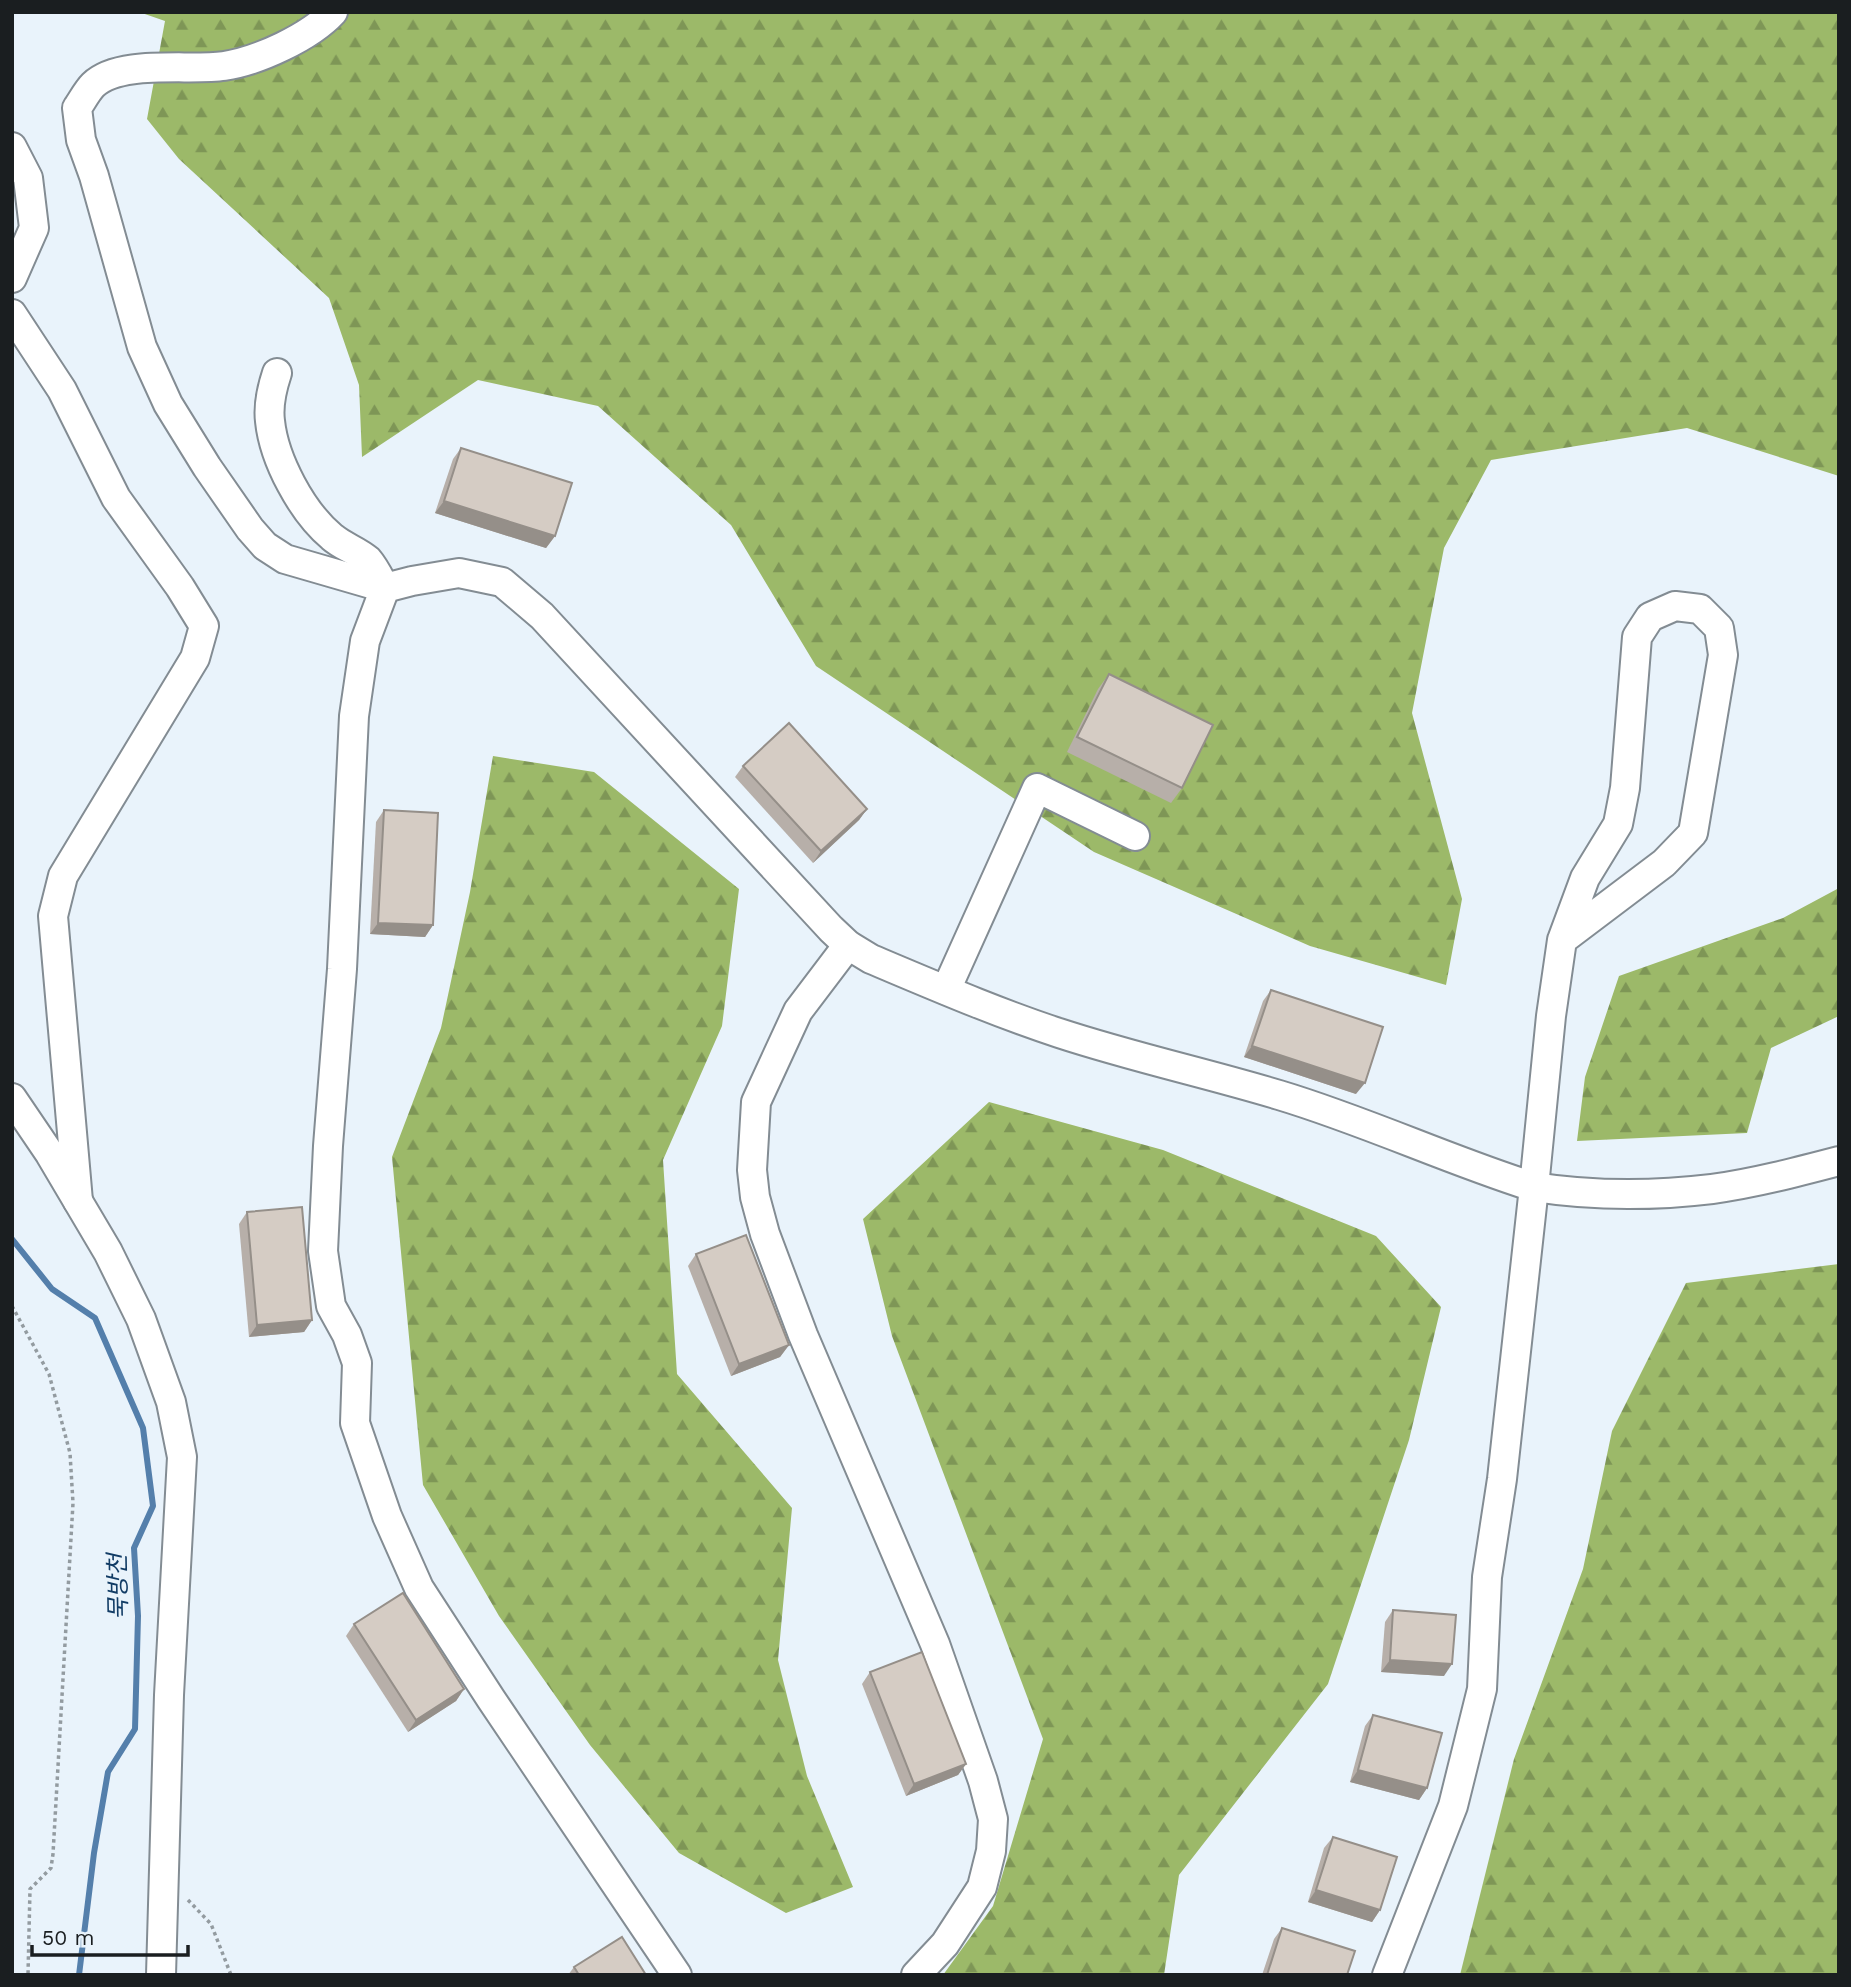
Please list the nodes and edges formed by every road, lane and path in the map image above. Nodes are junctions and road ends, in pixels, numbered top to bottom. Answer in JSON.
{"nodes":[{"id":1,"x":333,"y":12,"type":"edge"},
{"id":2,"x":12,"y":147,"type":"edge"},
{"id":3,"x":12,"y":278,"type":"edge"},
{"id":4,"x":12,"y":314,"type":"edge"},
{"id":5,"x":276,"y":373,"type":"dead end"},
{"id":6,"x":385,"y":588,"type":"junction"},
{"id":7,"x":1135,"y":836,"type":"dead end"},
{"id":8,"x":1562,"y":940,"type":"junction"},
{"id":9,"x":849,"y":945,"type":"junction"},
{"id":10,"x":946,"y":990,"type":"junction"},
{"id":11,"x":12,"y":1098,"type":"edge"},
{"id":12,"x":1839,"y":1161,"type":"edge"},
{"id":13,"x":1534,"y":1187,"type":"junction"},
{"id":14,"x":78,"y":1201,"type":"junction"},
{"id":15,"x":12,"y":1306,"type":"edge"},
{"id":16,"x":163,"y":1897,"type":"junction"},
{"id":17,"x":28,"y":1975,"type":"edge"},
{"id":18,"x":161,"y":1975,"type":"edge"},
{"id":19,"x":231,"y":1975,"type":"edge"},
{"id":20,"x":677,"y":1975,"type":"edge"},
{"id":21,"x":916,"y":1975,"type":"edge"},
{"id":22,"x":1387,"y":1975,"type":"edge"}],
"edges":[{"from":1,"to":6,"type":"street"},
{"from":2,"to":3,"type":"street"},
{"from":4,"to":14,"type":"street"},
{"from":5,"to":6,"type":"street"},
{"from":6,"to":9,"type":"street"},
{"from":6,"to":20,"type":"street"},
{"from":7,"to":10,"type":"street"},
{"from":8,"to":8,"type":"street"},
{"from":8,"to":13,"type":"street"},
{"from":9,"to":10,"type":"street"},
{"from":9,"to":21,"type":"street"},
{"from":10,"to":13,"type":"street"},
{"from":11,"to":14,"type":"street"},
{"from":12,"to":13,"type":"street"},
{"from":13,"to":22,"type":"street"},
{"from":14,"to":16,"type":"street"},
{"from":15,"to":17,"type":"path"},
{"from":16,"to":18,"type":"street"},
{"from":16,"to":19,"type":"path"}]}
